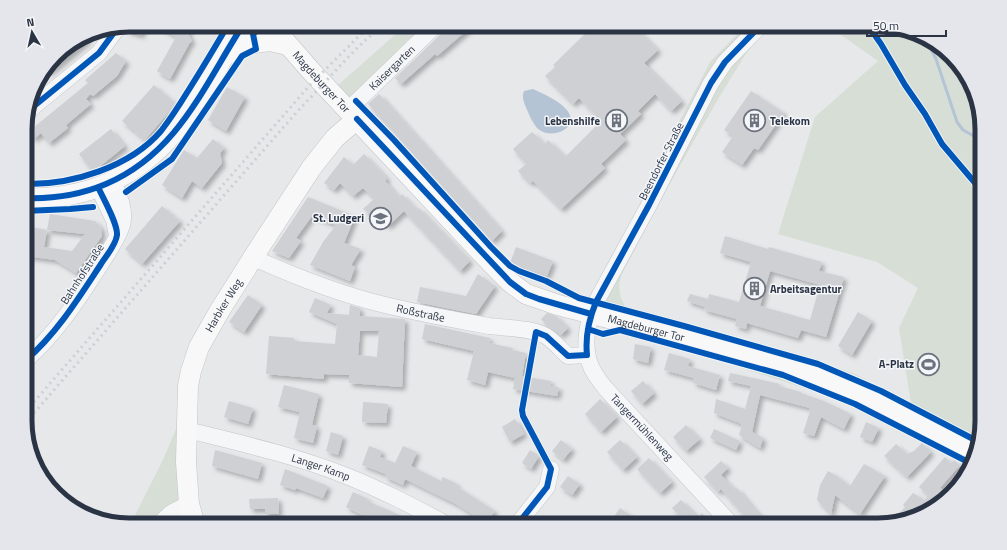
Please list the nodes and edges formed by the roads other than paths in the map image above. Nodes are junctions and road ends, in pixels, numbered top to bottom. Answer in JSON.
{"nodes":[{"id":1,"x":238,"y":32,"type":"edge"},
{"id":2,"x":277,"y":32,"type":"edge"},
{"id":3,"x":429,"y":32,"type":"edge"},
{"id":4,"x":754,"y":32,"type":"edge"},
{"id":5,"x":113,"y":34,"type":"edge"},
{"id":6,"x":288,"y":45,"type":"junction"},
{"id":7,"x":223,"y":56,"type":"junction"},
{"id":8,"x":35,"y":105,"type":"edge"},
{"id":9,"x":352,"y":115,"type":"junction"},
{"id":10,"x":105,"y":184,"type":"junction"},
{"id":11,"x":32,"y":198,"type":"edge"},
{"id":12,"x":254,"y":258,"type":"junction"},
{"id":13,"x":591,"y":314,"type":"junction"},
{"id":14,"x":32,"y":354,"type":"edge"},
{"id":15,"x":587,"y":355,"type":"junction"},
{"id":16,"x":187,"y":430,"type":"junction"},
{"id":17,"x":971,"y":450,"type":"edge"},
{"id":18,"x":550,"y":469,"type":"dead end"},
{"id":19,"x":189,"y":504,"type":"junction"},
{"id":20,"x":165,"y":518,"type":"edge"},
{"id":21,"x":193,"y":518,"type":"edge"},
{"id":22,"x":434,"y":518,"type":"edge"},
{"id":23,"x":523,"y":518,"type":"edge"},
{"id":24,"x":726,"y":518,"type":"edge"}],
"edges":[{"from":1,"to":7,"type":"main road"},
{"from":2,"to":6,"type":"main road","name":"Magdeburger Tor"},
{"from":3,"to":9,"type":"street","name":"Kaisergarten"},
{"from":4,"to":13,"type":"street","name":"Beendorfer Straße"},
{"from":5,"to":8,"type":"street"},
{"from":6,"to":7,"type":"main road"},
{"from":6,"to":9,"type":"main road","name":"Magdeburger Tor"},
{"from":7,"to":10,"type":"main road"},
{"from":9,"to":12,"type":"main road","name":"Harbker Weg"},
{"from":9,"to":13,"type":"main road","name":"Magdeburger Tor"},
{"from":10,"to":11,"type":"main road"},
{"from":10,"to":14,"type":"street","name":"Bahnhofstraße"},
{"from":12,"to":15,"type":"street","name":"Roßstraße"},
{"from":12,"to":16,"type":"main road","name":"Harbker Weg"},
{"from":13,"to":15,"type":"street","name":"Tangermühlenweg"},
{"from":13,"to":17,"type":"main road","name":"Magdeburger Tor"},
{"from":15,"to":24,"type":"street","name":"Tangermühlenweg"},
{"from":16,"to":19,"type":"main road","name":"Harbker Weg"},
{"from":16,"to":22,"type":"street","name":"Langer Kamp"},
{"from":18,"to":23,"type":"street"},
{"from":19,"to":20,"type":"street"},
{"from":19,"to":21,"type":"main road","name":"Harbker Weg"}]}
